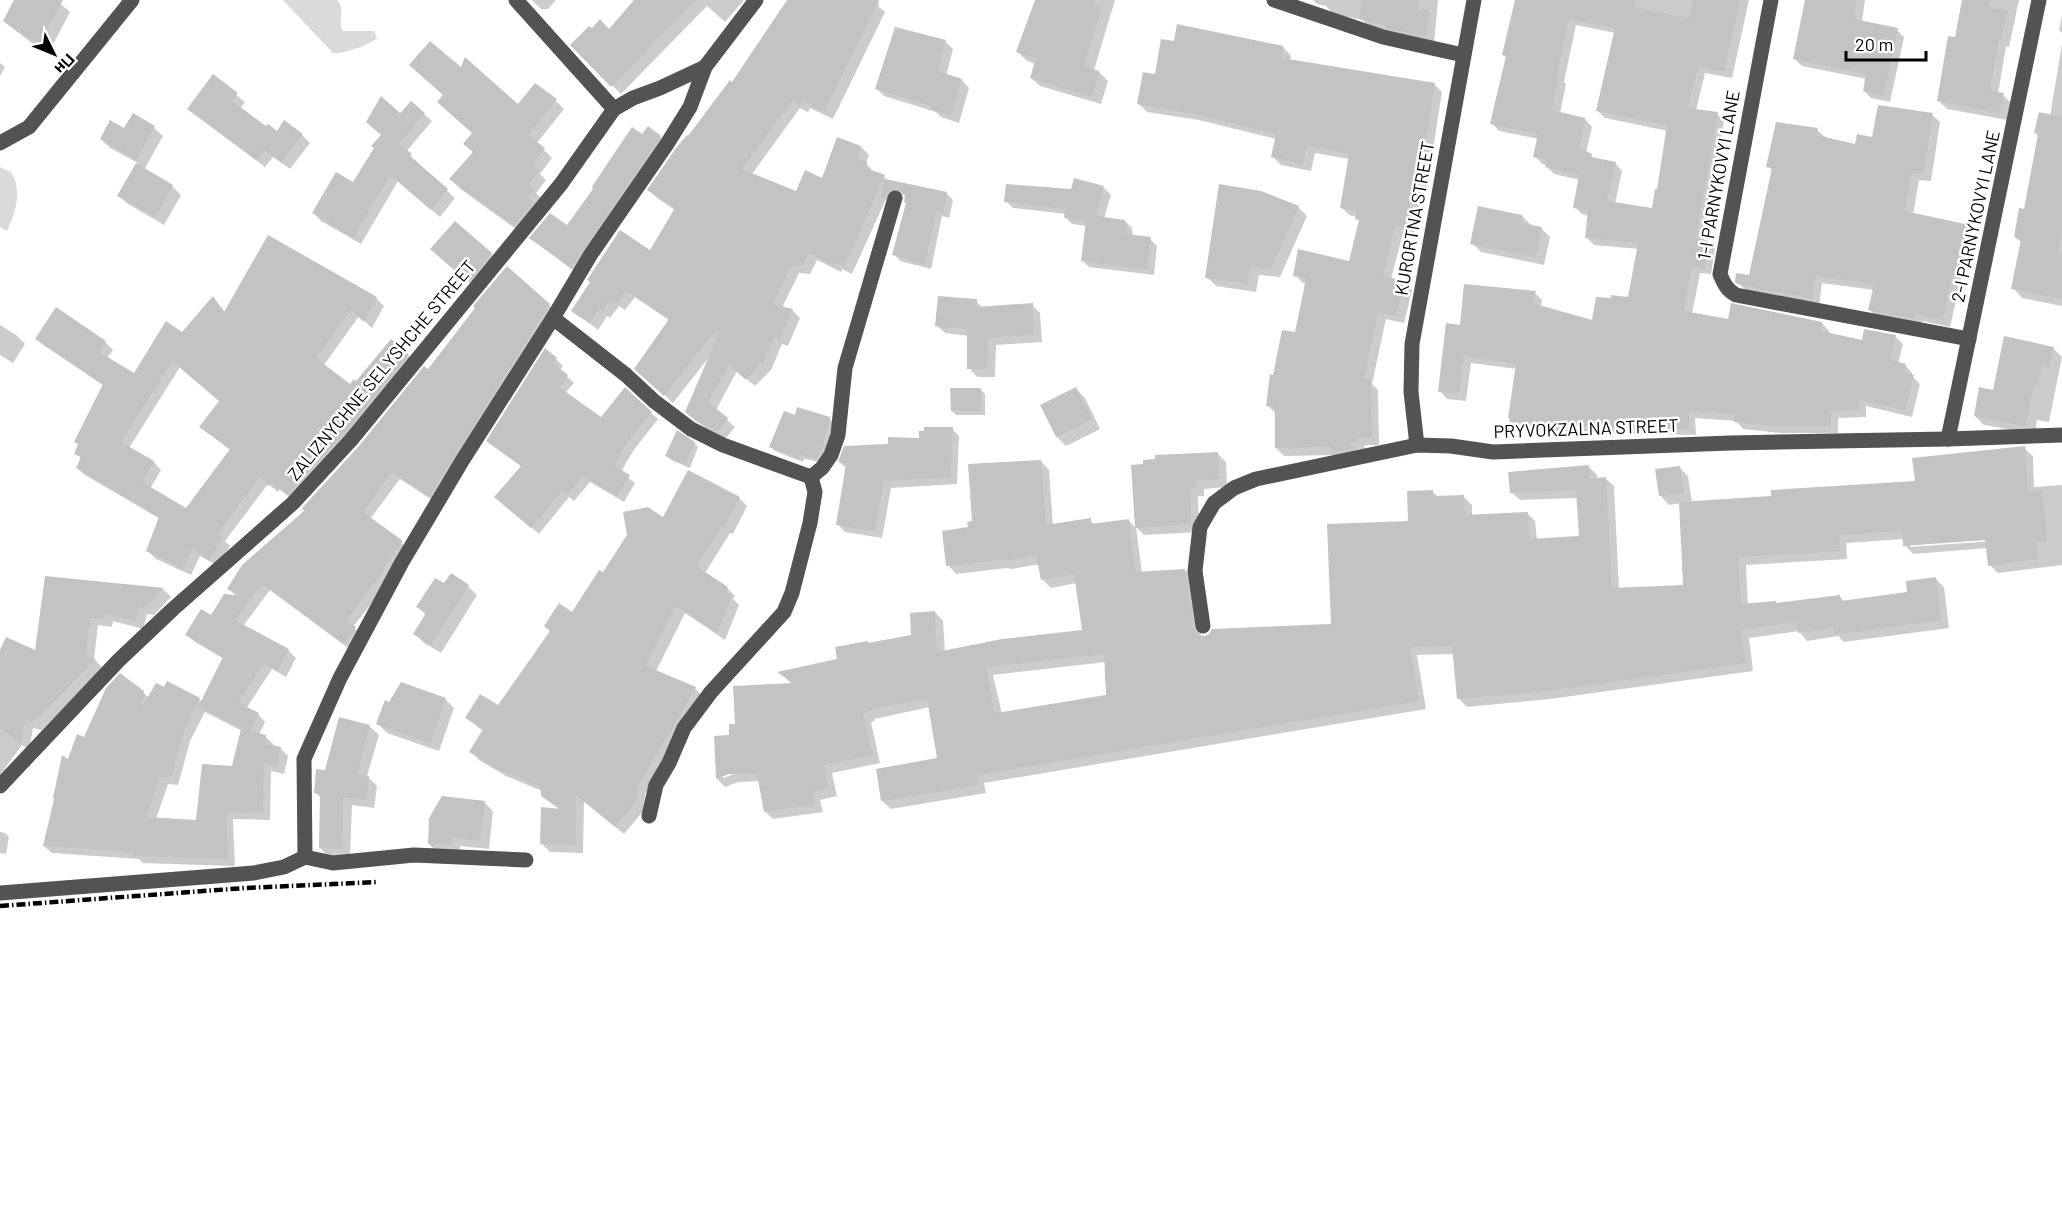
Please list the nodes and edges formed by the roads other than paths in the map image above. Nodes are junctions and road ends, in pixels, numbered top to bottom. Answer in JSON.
{"nodes":[{"id":1,"x":132,"y":0,"type":"edge"},
{"id":2,"x":516,"y":0,"type":"edge"},
{"id":3,"x":756,"y":0,"type":"edge"},
{"id":4,"x":1274,"y":0,"type":"edge"},
{"id":5,"x":1473,"y":0,"type":"edge"},
{"id":6,"x":1772,"y":0,"type":"edge"},
{"id":7,"x":2038,"y":0,"type":"edge"},
{"id":8,"x":1463,"y":55,"type":"junction"},
{"id":9,"x":705,"y":67,"type":"junction"},
{"id":10,"x":614,"y":109,"type":"junction"},
{"id":11,"x":0,"y":143,"type":"edge"},
{"id":12,"x":895,"y":198,"type":"dead end"},
{"id":13,"x":553,"y":318,"type":"junction"},
{"id":14,"x":1969,"y":339,"type":"junction"},
{"id":15,"x":2062,"y":435,"type":"edge"},
{"id":16,"x":1948,"y":439,"type":"junction"},
{"id":17,"x":1418,"y":445,"type":"junction"},
{"id":18,"x":811,"y":477,"type":"junction"},
{"id":19,"x":1203,"y":626,"type":"dead end"},
{"id":20,"x":0,"y":786,"type":"edge"},
{"id":21,"x":649,"y":816,"type":"dead end"},
{"id":22,"x":305,"y":856,"type":"junction"},
{"id":23,"x":526,"y":860,"type":"dead end"},
{"id":24,"x":0,"y":893,"type":"edge"}],
"edges":[{"from":1,"to":11,"type":"street"},
{"from":2,"to":10,"type":"street"},
{"from":3,"to":9,"type":"street"},
{"from":4,"to":8,"type":"street"},
{"from":5,"to":8,"type":"street","name":"KURORTNA STREET"},
{"from":6,"to":14,"type":"street","name":"1-I PARNYKOVYI LANE"},
{"from":7,"to":14,"type":"street","name":"2-I PARNYKOVYI LANE"},
{"from":8,"to":17,"type":"street","name":"KURORTNA STREET"},
{"from":9,"to":10,"type":"street","name":"ZALIZNYCHNE SELYSHCHE STREET"},
{"from":9,"to":13,"type":"street"},
{"from":10,"to":20,"type":"street","name":"ZALIZNYCHNE SELYSHCHE STREET"},
{"from":12,"to":18,"type":"street"},
{"from":13,"to":18,"type":"street"},
{"from":13,"to":22,"type":"street"},
{"from":14,"to":16,"type":"street","name":"2-I PARNYKOVYI LANE"},
{"from":15,"to":16,"type":"street","name":"PRYVOKZALNA STREET"},
{"from":16,"to":17,"type":"street","name":"PRYVOKZALNA STREET"},
{"from":17,"to":19,"type":"street","name":"PRYVOKZALNA STREET"},
{"from":18,"to":21,"type":"street"},
{"from":22,"to":23,"type":"street"},
{"from":22,"to":24,"type":"street"}]}
